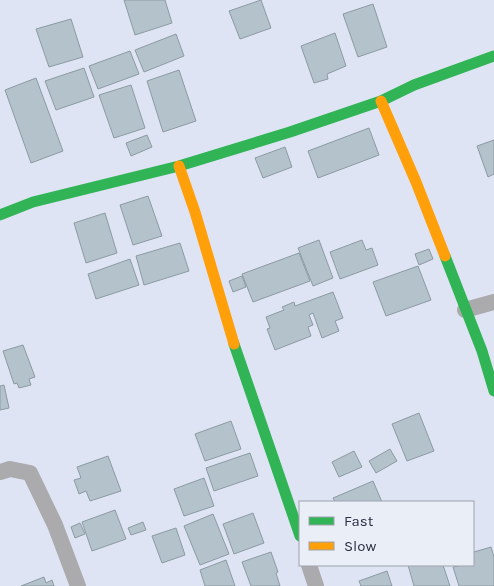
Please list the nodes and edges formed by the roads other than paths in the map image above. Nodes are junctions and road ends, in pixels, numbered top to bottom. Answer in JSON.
{"nodes":[{"id":1,"x":494,"y":56,"type":"edge"},
{"id":2,"x":381,"y":101,"type":"junction"},
{"id":3,"x":179,"y":166,"type":"junction"},
{"id":4,"x":0,"y":215,"type":"edge"},
{"id":5,"x":494,"y":302,"type":"edge"},
{"id":6,"x":465,"y":310,"type":"junction"},
{"id":7,"x":494,"y":391,"type":"edge"},
{"id":8,"x":0,"y":472,"type":"edge"},
{"id":9,"x":299,"y":533,"type":"edge"},
{"id":10,"x":310,"y":566,"type":"edge"},
{"id":11,"x":78,"y":586,"type":"edge"},
{"id":12,"x":316,"y":586,"type":"edge"}],
"edges":[{"from":1,"to":2,"type":"street"},
{"from":2,"to":3,"type":"street"},
{"from":2,"to":6,"type":"street"},
{"from":3,"to":4,"type":"street"},
{"from":3,"to":9,"type":"street"},
{"from":5,"to":6,"type":"street"},
{"from":6,"to":7,"type":"street"},
{"from":8,"to":11,"type":"street"},
{"from":10,"to":12,"type":"street"}]}
